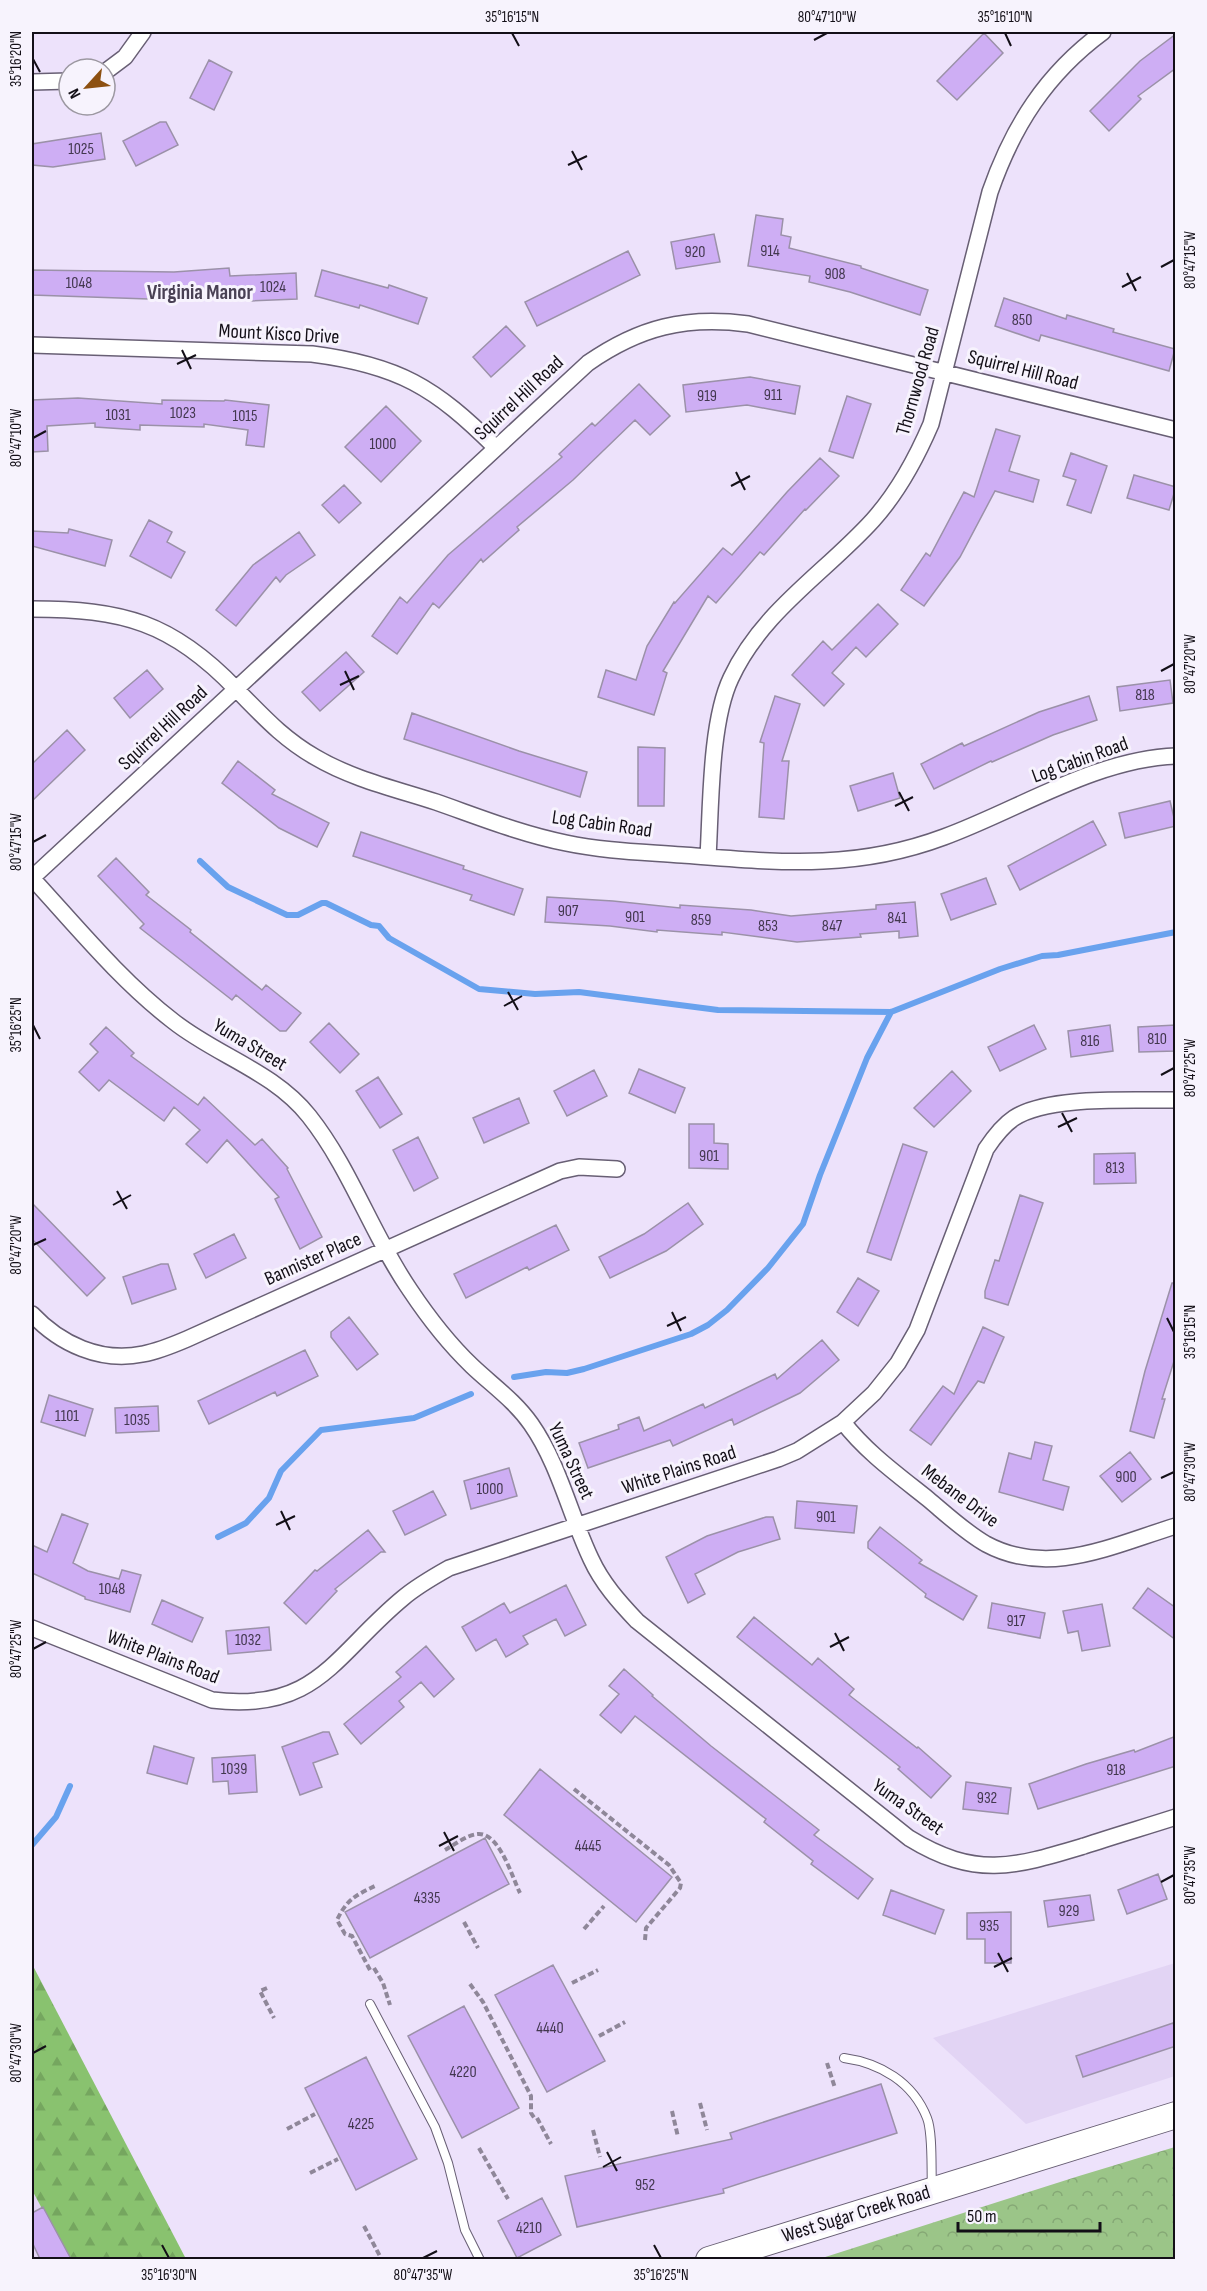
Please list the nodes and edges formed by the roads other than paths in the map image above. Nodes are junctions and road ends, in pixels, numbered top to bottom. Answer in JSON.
{"nodes":[{"id":1,"x":143,"y":32,"type":"edge"},
{"id":2,"x":1103,"y":32,"type":"edge"},
{"id":3,"x":117,"y":63,"type":"edge"},
{"id":4,"x":57,"y":81,"type":"edge"},
{"id":5,"x":32,"y":82,"type":"edge"},
{"id":6,"x":32,"y":345,"type":"edge"},
{"id":7,"x":945,"y":372,"type":"junction"},
{"id":8,"x":1176,"y":430,"type":"edge"},
{"id":9,"x":495,"y":448,"type":"junction"},
{"id":10,"x":32,"y":609,"type":"edge"},
{"id":11,"x":236,"y":688,"type":"junction"},
{"id":12,"x":1176,"y":756,"type":"edge"},
{"id":13,"x":708,"y":857,"type":"junction"},
{"id":14,"x":32,"y":878,"type":"edge"},
{"id":15,"x":1176,"y":1100,"type":"edge"},
{"id":16,"x":617,"y":1169,"type":"dead end"},
{"id":17,"x":387,"y":1249,"type":"junction"},
{"id":18,"x":32,"y":1314,"type":"edge"},
{"id":19,"x":843,"y":1422,"type":"junction"},
{"id":20,"x":577,"y":1526,"type":"junction"},
{"id":21,"x":1176,"y":1526,"type":"edge"},
{"id":22,"x":32,"y":1628,"type":"edge"},
{"id":23,"x":1176,"y":1817,"type":"edge"},
{"id":24,"x":370,"y":2004,"type":"dead end"},
{"id":25,"x":844,"y":2058,"type":"dead end"},
{"id":26,"x":1176,"y":2115,"type":"edge"},
{"id":27,"x":932,"y":2190,"type":"junction"},
{"id":28,"x":480,"y":2259,"type":"edge"},
{"id":29,"x":710,"y":2259,"type":"edge"}],
"edges":[{"from":1,"to":3,"type":"street"},
{"from":2,"to":7,"type":"street","name":"Thornwood Road"},
{"from":4,"to":5,"type":"street"},
{"from":6,"to":9,"type":"street","name":"Mount Kisco Drive"},
{"from":7,"to":8,"type":"street","name":"Squirrel Hill Road"},
{"from":7,"to":9,"type":"street","name":"Squirrel Hill Road"},
{"from":7,"to":13,"type":"street","name":"Thornwood Road"},
{"from":9,"to":11,"type":"street","name":"Squirrel Hill Road"},
{"from":10,"to":11,"type":"street","name":"Log Cabin Road"},
{"from":11,"to":13,"type":"street","name":"Log Cabin Road"},
{"from":11,"to":14,"type":"street","name":"Squirrel Hill Road"},
{"from":12,"to":13,"type":"street","name":"Log Cabin Road"},
{"from":14,"to":17,"type":"street","name":"Yuma Street"},
{"from":15,"to":19,"type":"street","name":"White Plains Road"},
{"from":16,"to":17,"type":"street","name":"Bannister Place"},
{"from":17,"to":18,"type":"street","name":"Bannister Place"},
{"from":17,"to":20,"type":"street","name":"Yuma Street"},
{"from":19,"to":20,"type":"street","name":"White Plains Road"},
{"from":19,"to":21,"type":"street","name":"Mebane Drive"},
{"from":20,"to":22,"type":"street","name":"White Plains Road"},
{"from":20,"to":23,"type":"street","name":"Yuma Street"},
{"from":24,"to":28,"type":"lane"},
{"from":25,"to":27,"type":"lane"},
{"from":26,"to":27,"type":"main road","name":"West Sugar Creek Road"},
{"from":27,"to":29,"type":"main road","name":"West Sugar Creek Road"}]}
